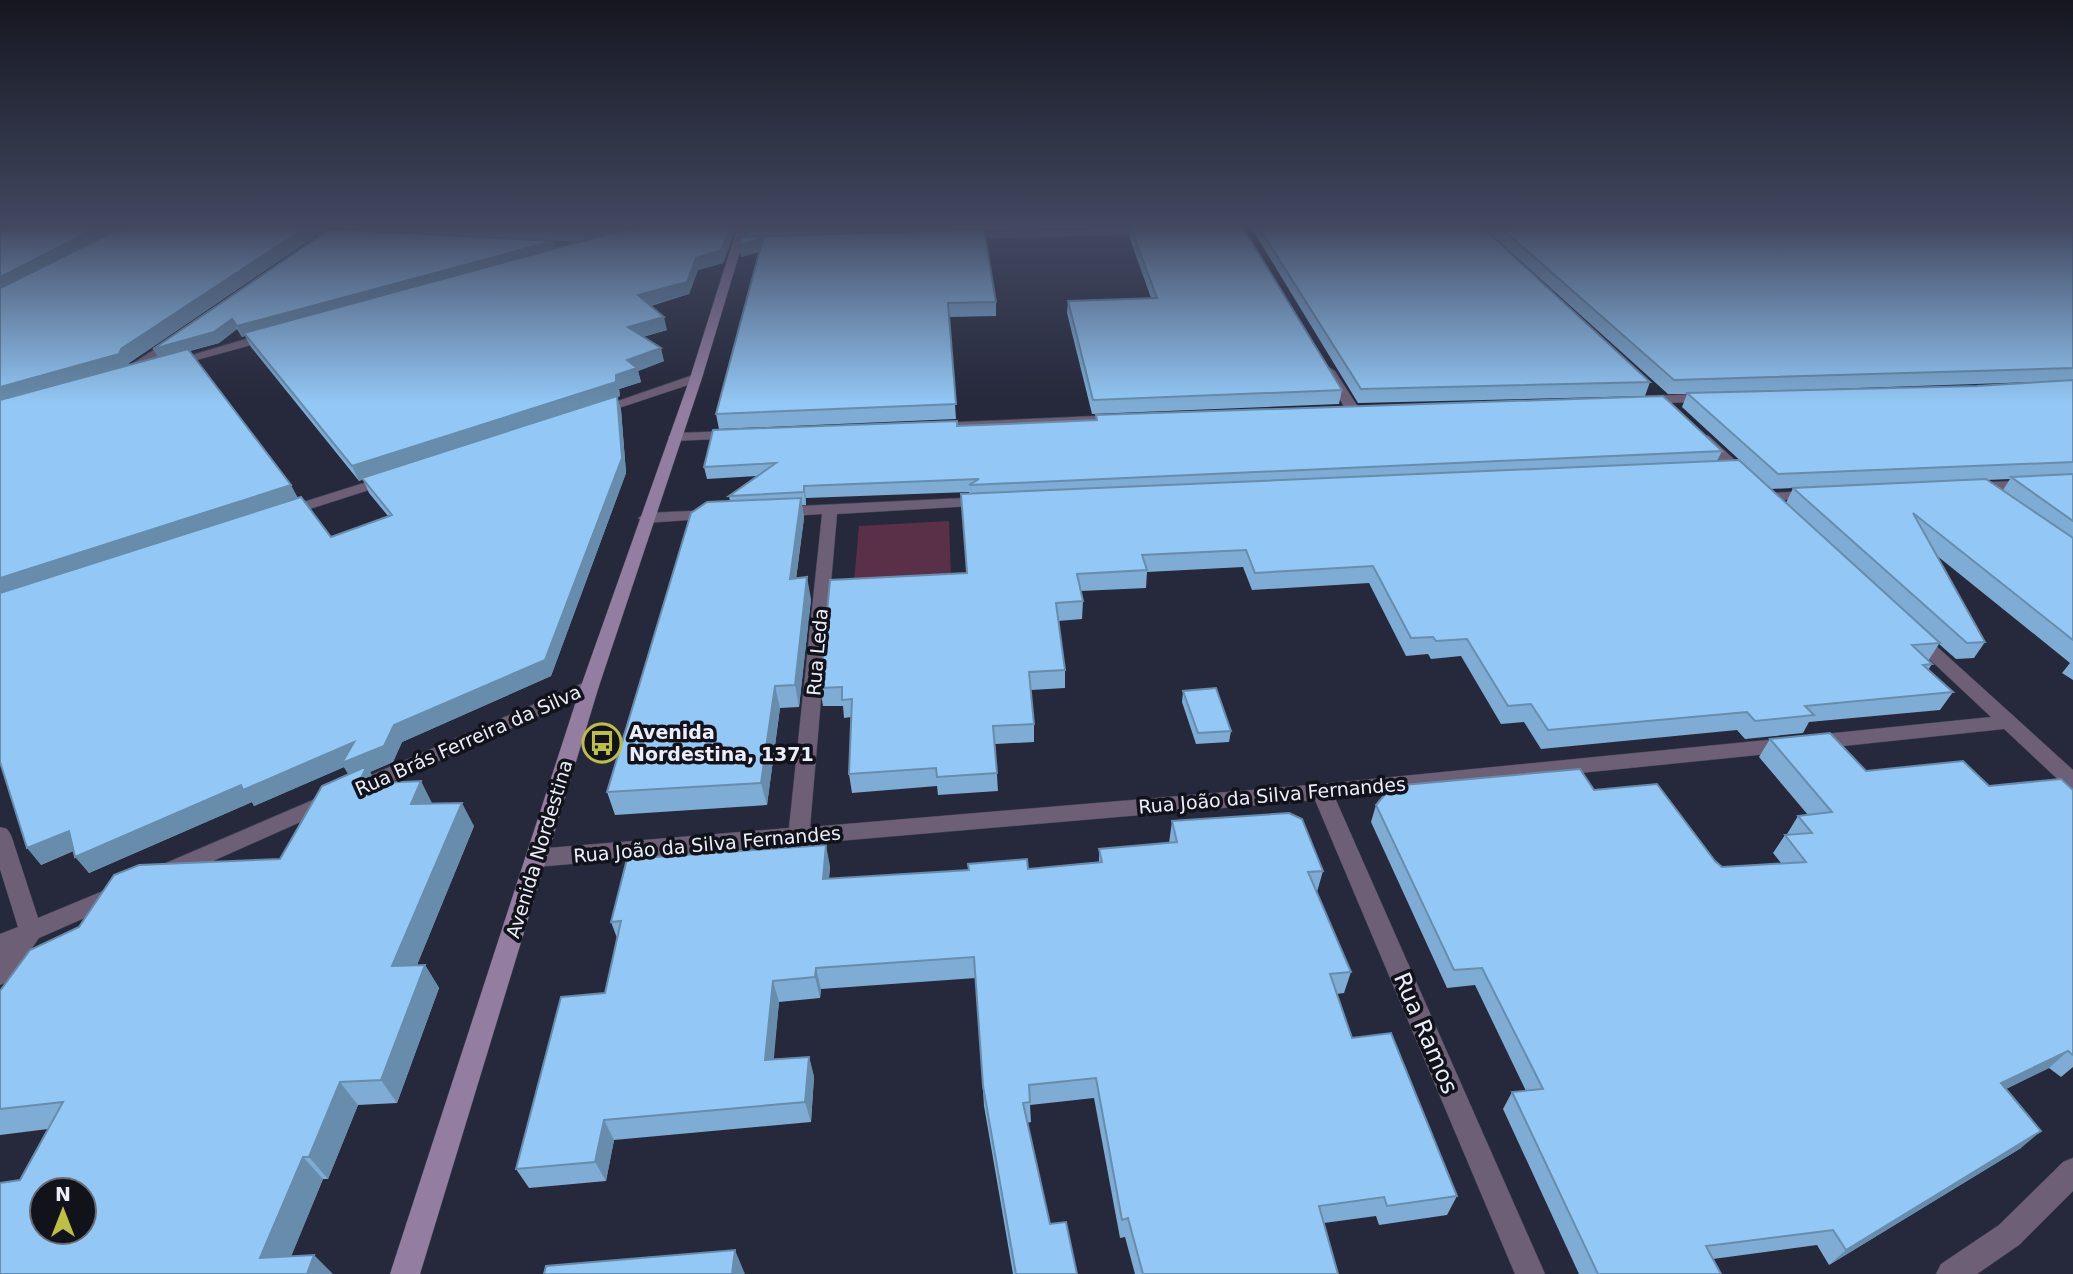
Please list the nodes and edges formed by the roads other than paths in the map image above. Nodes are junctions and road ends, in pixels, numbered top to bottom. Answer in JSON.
{"nodes":[{"id":1,"x":727,"y":284,"type":"edge"},
{"id":2,"x":187,"y":332,"type":"edge"},
{"id":3,"x":279,"y":333,"type":"edge"},
{"id":4,"x":1325,"y":364,"type":"edge"},
{"id":5,"x":696,"y":378,"type":"junction"},
{"id":6,"x":1642,"y":381,"type":"edge"},
{"id":7,"x":1718,"y":398,"type":"edge"},
{"id":8,"x":1662,"y":399,"type":"junction"},
{"id":9,"x":1635,"y":400,"type":"edge"},
{"id":10,"x":1353,"y":410,"type":"edge"},
{"id":11,"x":578,"y":417,"type":"edge"},
{"id":12,"x":1132,"y":419,"type":"edge"},
{"id":13,"x":924,"y":427,"type":"edge"},
{"id":14,"x":744,"y":435,"type":"edge"},
{"id":15,"x":675,"y":437,"type":"junction"},
{"id":16,"x":1736,"y":469,"type":"junction"},
{"id":17,"x":1708,"y":470,"type":"edge"},
{"id":18,"x":407,"y":473,"type":"edge"},
{"id":19,"x":2073,"y":482,"type":"edge"},
{"id":20,"x":1979,"y":486,"type":"junction"},
{"id":21,"x":1952,"y":488,"type":"edge"},
{"id":22,"x":1833,"y":494,"type":"edge"},
{"id":23,"x":1766,"y":497,"type":"junction"},
{"id":24,"x":997,"y":502,"type":"edge"},
{"id":25,"x":2000,"y":502,"type":"edge"},
{"id":26,"x":830,"y":509,"type":"junction"},
{"id":27,"x":764,"y":512,"type":"edge"},
{"id":28,"x":725,"y":514,"type":"edge"},
{"id":29,"x":276,"y":516,"type":"edge"},
{"id":30,"x":1786,"y":516,"type":"edge"},
{"id":31,"x":646,"y":518,"type":"junction"},
{"id":32,"x":1906,"y":628,"type":"edge"},
{"id":33,"x":590,"y":686,"type":"junction"},
{"id":34,"x":2007,"y":722,"type":"junction"},
{"id":35,"x":2073,"y":782,"type":"edge"},
{"id":36,"x":1322,"y":792,"type":"junction"},
{"id":37,"x":0,"y":835,"type":"edge"},
{"id":38,"x":799,"y":836,"type":"junction"},
{"id":39,"x":536,"y":858,"type":"junction"},
{"id":40,"x":31,"y":932,"type":"junction"},
{"id":41,"x":0,"y":945,"type":"edge"},
{"id":42,"x":0,"y":975,"type":"edge"},
{"id":43,"x":2073,"y":1172,"type":"edge"},
{"id":44,"x":405,"y":1274,"type":"edge"},
{"id":45,"x":1530,"y":1274,"type":"edge"},
{"id":46,"x":1951,"y":1274,"type":"edge"}],
"edges":[{"from":1,"to":5,"type":"main road","name":"Avenida Nordestina"},
{"from":2,"to":3,"type":"street"},
{"from":4,"to":10,"type":"street"},
{"from":5,"to":11,"type":"street"},
{"from":5,"to":15,"type":"main road","name":"Avenida Nordestina"},
{"from":6,"to":8,"type":"street"},
{"from":7,"to":8,"type":"street"},
{"from":8,"to":9,"type":"street"},
{"from":8,"to":16,"type":"street"},
{"from":12,"to":13,"type":"street"},
{"from":14,"to":15,"type":"street"},
{"from":15,"to":31,"type":"main road","name":"Avenida Nordestina"},
{"from":16,"to":17,"type":"street"},
{"from":16,"to":23,"type":"street"},
{"from":18,"to":29,"type":"street"},
{"from":19,"to":20,"type":"street"},
{"from":20,"to":21,"type":"street"},
{"from":20,"to":25,"type":"street"},
{"from":22,"to":23,"type":"street"},
{"from":23,"to":30,"type":"street"},
{"from":24,"to":26,"type":"street"},
{"from":26,"to":27,"type":"street"},
{"from":26,"to":38,"type":"street","name":"Rua Leda"},
{"from":28,"to":31,"type":"street"},
{"from":31,"to":33,"type":"main road","name":"Avenida Nordestina"},
{"from":32,"to":34,"type":"street"},
{"from":33,"to":39,"type":"main road","name":"Avenida Nordestina"},
{"from":33,"to":40,"type":"street","name":"Rua Brás Ferreira da Silva"},
{"from":34,"to":35,"type":"street"},
{"from":34,"to":36,"type":"street","name":"Rua João da Silva Fernandes"},
{"from":36,"to":38,"type":"street","name":"Rua João da Silva Fernandes"},
{"from":36,"to":45,"type":"street","name":"Rua Ramos"},
{"from":37,"to":40,"type":"street"},
{"from":38,"to":39,"type":"street","name":"Rua João da Silva Fernandes"},
{"from":39,"to":44,"type":"main road","name":"Avenida Nordestina"},
{"from":40,"to":41,"type":"street","name":"Rua Brás Ferreira da Silva"},
{"from":40,"to":42,"type":"street"},
{"from":43,"to":46,"type":"street"}]}
